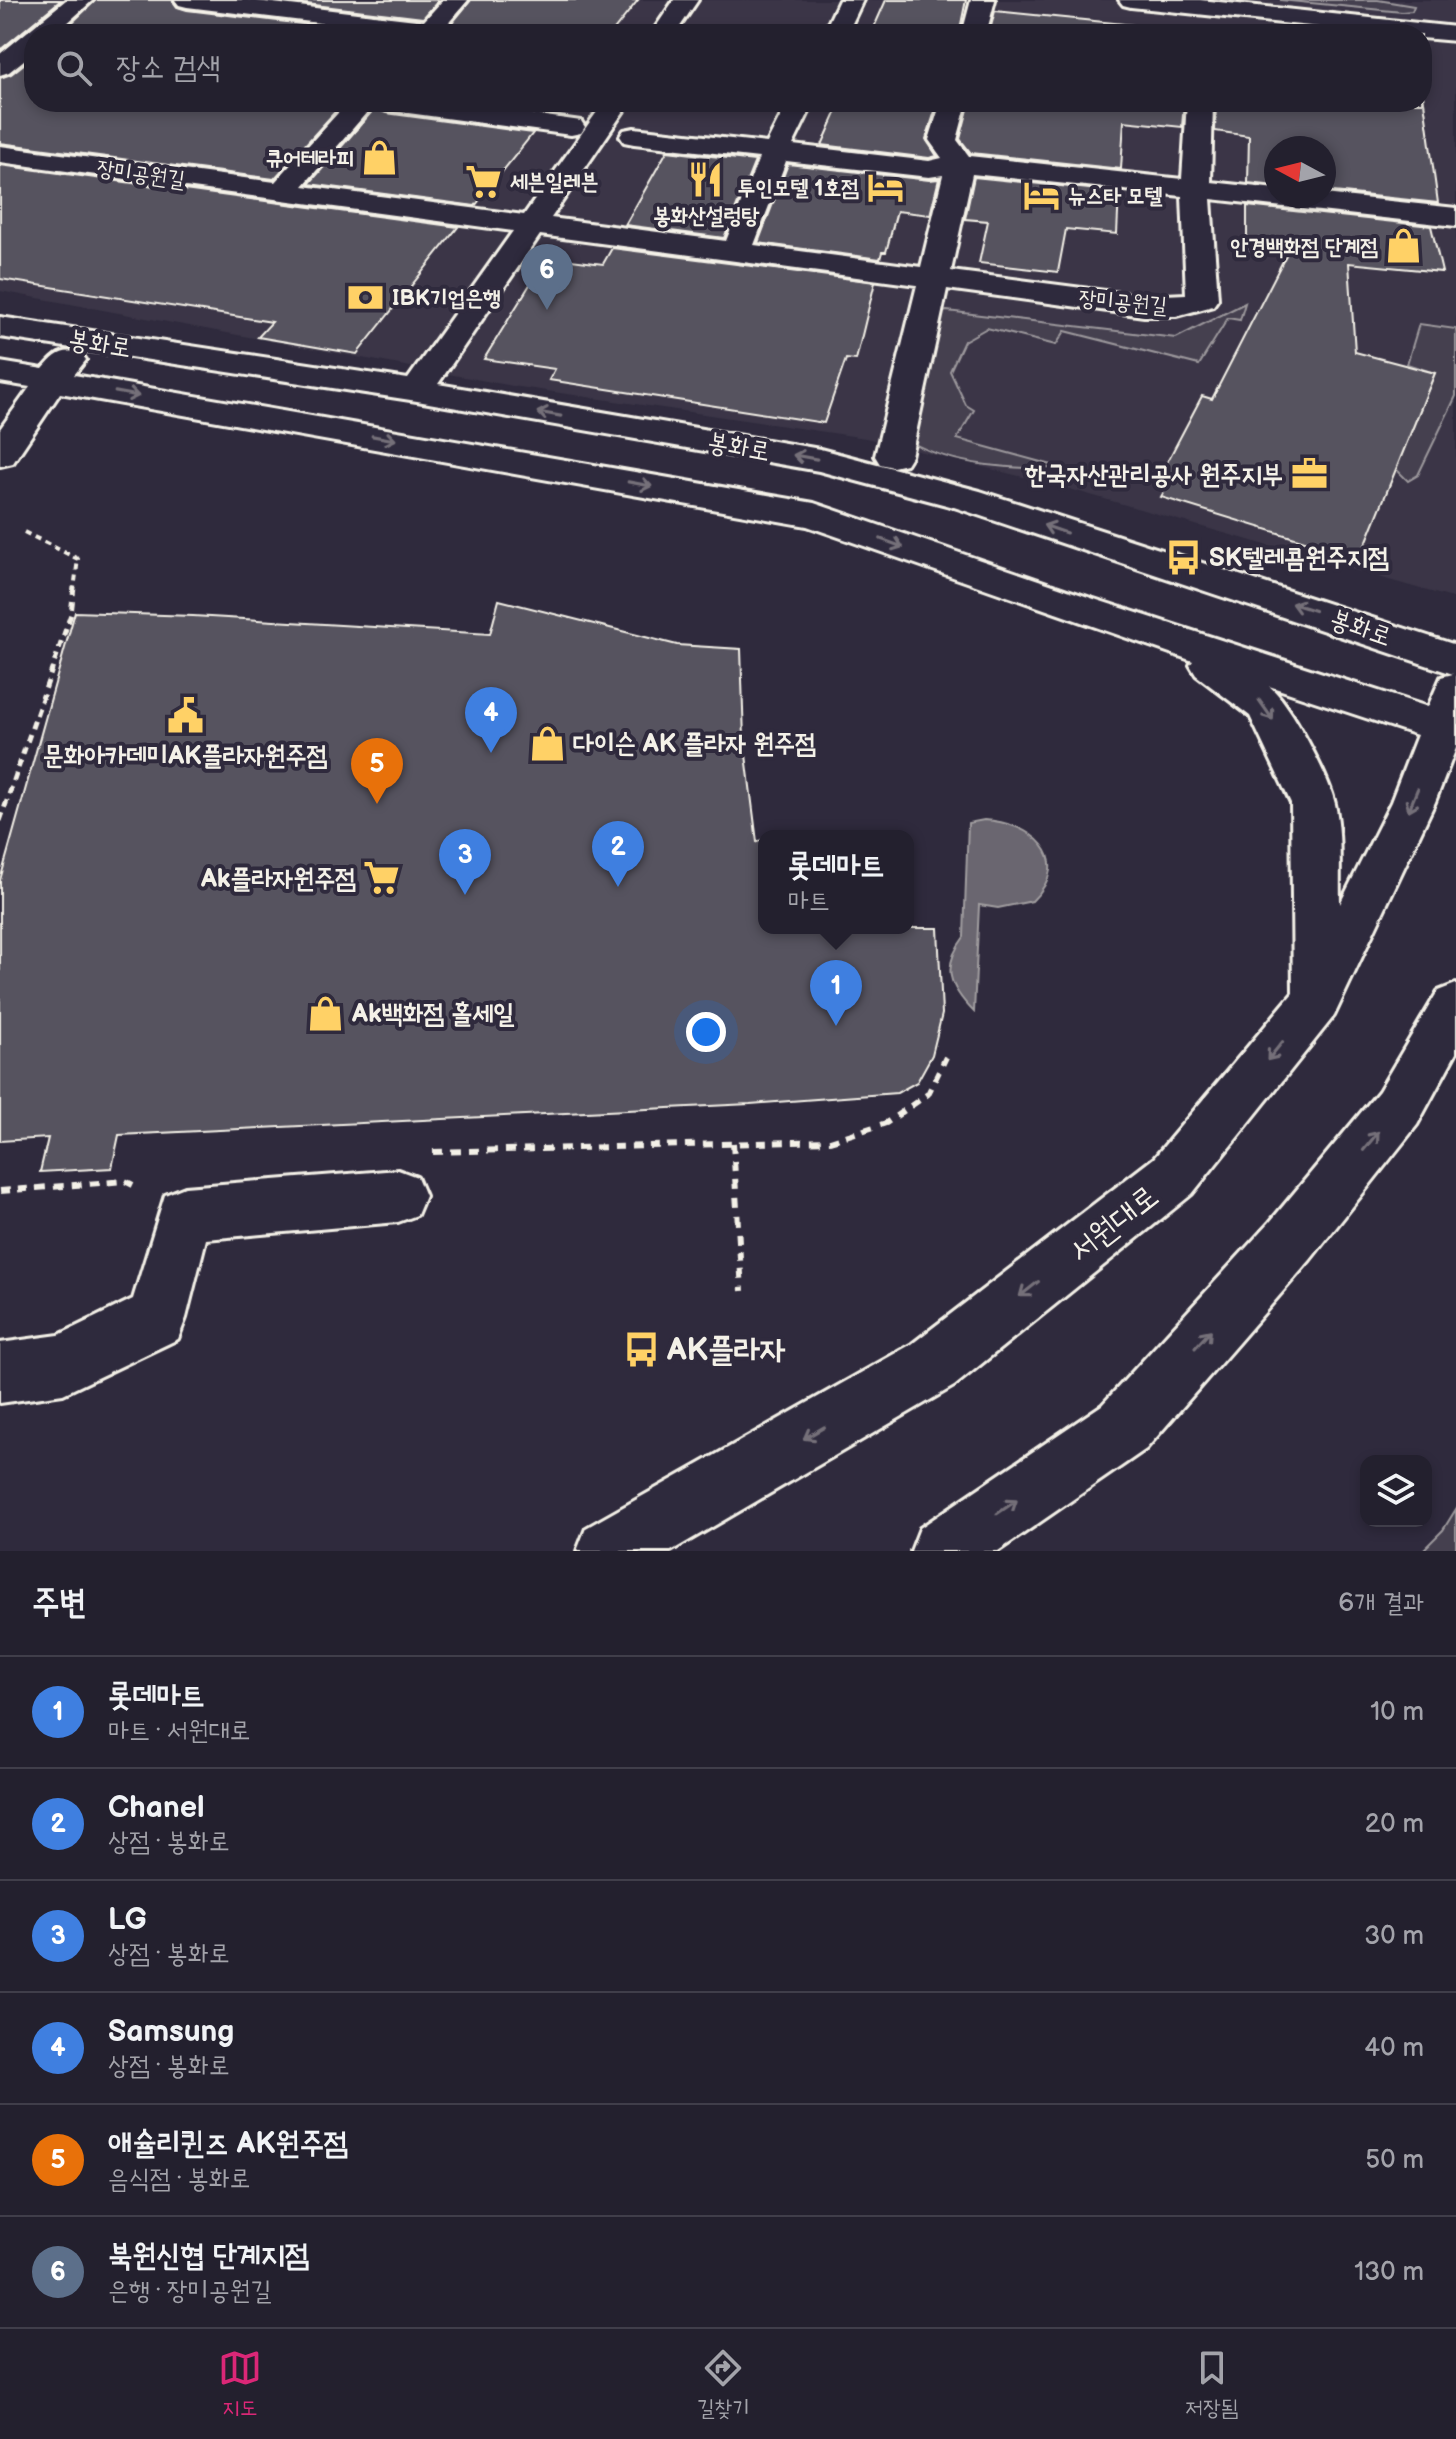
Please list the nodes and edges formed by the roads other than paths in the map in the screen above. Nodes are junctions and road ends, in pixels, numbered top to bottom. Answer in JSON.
{"nodes":[{"id":1,"x":81,"y":0,"type":"edge"},
{"id":2,"x":187,"y":0,"type":"edge"},
{"id":3,"x":456,"y":0,"type":"edge"},
{"id":4,"x":686,"y":0,"type":"edge"},
{"id":5,"x":851,"y":0,"type":"edge"},
{"id":6,"x":983,"y":0,"type":"edge"},
{"id":7,"x":1131,"y":0,"type":"edge"},
{"id":8,"x":1204,"y":8,"type":"junction"},
{"id":9,"x":52,"y":24,"type":"edge"},
{"id":10,"x":373,"y":24,"type":"edge"},
{"id":11,"x":434,"y":24,"type":"edge"},
{"id":12,"x":670,"y":24,"type":"edge"},
{"id":13,"x":840,"y":24,"type":"edge"},
{"id":14,"x":977,"y":24,"type":"edge"},
{"id":15,"x":1203,"y":24,"type":"edge"},
{"id":16,"x":1359,"y":24,"type":"edge"},
{"id":17,"x":1432,"y":32,"type":"edge"},
{"id":18,"x":1456,"y":34,"type":"edge"},
{"id":19,"x":24,"y":46,"type":"edge"},
{"id":20,"x":24,"y":61,"type":"edge"},
{"id":21,"x":3,"y":62,"type":"edge"},
{"id":22,"x":353,"y":112,"type":"edge"},
{"id":23,"x":460,"y":112,"type":"edge"},
{"id":24,"x":610,"y":112,"type":"edge"},
{"id":25,"x":796,"y":112,"type":"edge"},
{"id":26,"x":951,"y":112,"type":"edge"},
{"id":27,"x":1200,"y":112,"type":"edge"},
{"id":28,"x":571,"y":127,"type":"dead end"},
{"id":29,"x":634,"y":136,"type":"dead end"},
{"id":30,"x":776,"y":152,"type":"junction"},
{"id":31,"x":0,"y":154,"type":"edge"},
{"id":32,"x":960,"y":164,"type":"junction"},
{"id":33,"x":1196,"y":189,"type":"junction"},
{"id":34,"x":282,"y":192,"type":"junction"},
{"id":35,"x":1456,"y":217,"type":"edge"},
{"id":36,"x":533,"y":226,"type":"junction"},
{"id":37,"x":736,"y":253,"type":"junction"},
{"id":38,"x":934,"y":279,"type":"junction"},
{"id":39,"x":0,"y":327,"type":"edge"},
{"id":40,"x":87,"y":341,"type":"junction"},
{"id":41,"x":0,"y":372,"type":"edge"},
{"id":42,"x":51,"y":381,"type":"junction"},
{"id":43,"x":417,"y":391,"type":"junction"},
{"id":44,"x":0,"y":455,"type":"edge"},
{"id":45,"x":893,"y":456,"type":"dead end"},
{"id":46,"x":1077,"y":608,"type":"junction"},
{"id":47,"x":1456,"y":660,"type":"edge"},
{"id":48,"x":1451,"y":716,"type":"edge"},
{"id":49,"x":1316,"y":1001,"type":"junction"},
{"id":50,"x":1456,"y":1006,"type":"edge"},
{"id":51,"x":398,"y":1196,"type":"road end"},
{"id":52,"x":0,"y":1373,"type":"edge"},
{"id":53,"x":609,"y":1551,"type":"edge"},
{"id":54,"x":943,"y":1551,"type":"edge"}],
"edges":[{"from":1,"to":9,"type":"street"},
{"from":2,"to":10,"type":"street"},
{"from":3,"to":11,"type":"street"},
{"from":4,"to":12,"type":"street"},
{"from":5,"to":13,"type":"street"},
{"from":6,"to":14,"type":"street"},
{"from":7,"to":8,"type":"street"},
{"from":8,"to":15,"type":"street"},
{"from":8,"to":16,"type":"street"},
{"from":17,"to":18,"type":"street"},
{"from":19,"to":21,"type":"street"},
{"from":20,"to":21,"type":"street"},
{"from":22,"to":34,"type":"street"},
{"from":23,"to":28,"type":"street"},
{"from":24,"to":36,"type":"street"},
{"from":25,"to":30,"type":"street"},
{"from":26,"to":32,"type":"street"},
{"from":27,"to":33,"type":"street","name":"장미공원길"},
{"from":29,"to":30,"type":"street"},
{"from":30,"to":32,"type":"street"},
{"from":30,"to":37,"type":"street"},
{"from":31,"to":34,"type":"street","name":"장미공원길"},
{"from":32,"to":33,"type":"street"},
{"from":32,"to":38,"type":"street"},
{"from":33,"to":35,"type":"street"},
{"from":33,"to":38,"type":"street","name":"장미공원길"},
{"from":34,"to":36,"type":"street","name":"장미공원길"},
{"from":36,"to":37,"type":"street","name":"장미공원길"},
{"from":36,"to":43,"type":"street"},
{"from":37,"to":38,"type":"street","name":"장미공원길"},
{"from":38,"to":45,"type":"street"},
{"from":39,"to":40,"type":"street","name":"봉화로"},
{"from":40,"to":42,"type":"street"},
{"from":40,"to":43,"type":"street","name":"봉화로"},
{"from":41,"to":42,"type":"street","name":"봉화로"},
{"from":42,"to":44,"type":"street"},
{"from":42,"to":46,"type":"street","name":"봉화로","one_way":true},
{"from":47,"to":43,"type":"street","name":"봉화로","one_way":true},
{"from":46,"to":48,"type":"street","name":"봉화로"},
{"from":46,"to":49,"type":"street","one_way":true},
{"from":48,"to":49,"type":"street","name":"서원대로","one_way":true},
{"from":49,"to":53,"type":"street","name":"서원대로","one_way":true},
{"from":54,"to":50,"type":"street","one_way":true},
{"from":51,"to":52,"type":"street"}]}
